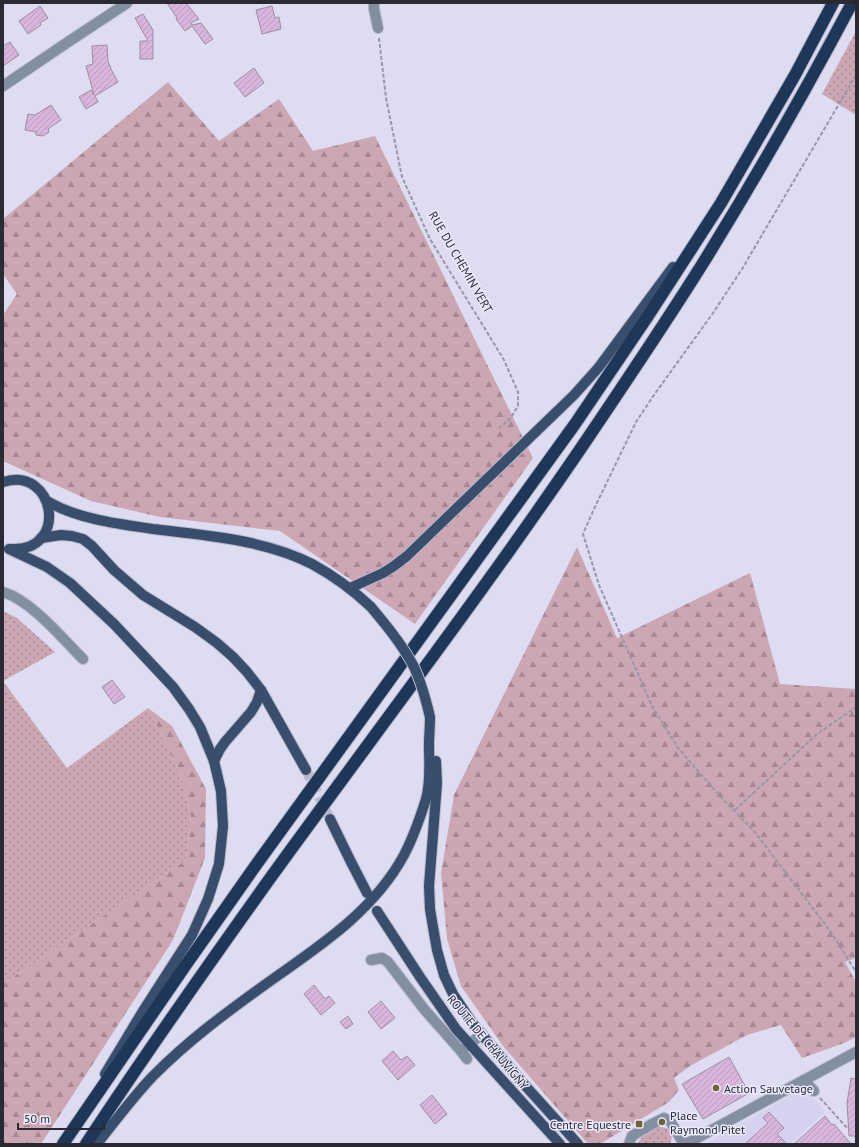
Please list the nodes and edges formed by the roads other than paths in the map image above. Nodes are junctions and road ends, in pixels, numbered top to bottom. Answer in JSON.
{"nodes":[{"id":1,"x":127,"y":3,"type":"edge"},
{"id":2,"x":374,"y":3,"type":"edge"},
{"id":3,"x":833,"y":3,"type":"edge"},
{"id":4,"x":852,"y":3,"type":"edge"},
{"id":5,"x":378,"y":28,"type":"road end"},
{"id":6,"x":3,"y":86,"type":"edge"},
{"id":7,"x":721,"y":203,"type":"junction"},
{"id":8,"x":5,"y":479,"type":"edge"},
{"id":9,"x":47,"y":501,"type":"junction"},
{"id":10,"x":41,"y":538,"type":"junction"},
{"id":11,"x":6,"y":548,"type":"edge"},
{"id":12,"x":350,"y":588,"type":"junction"},
{"id":13,"x":3,"y":592,"type":"edge"},
{"id":14,"x":83,"y":659,"type":"dead end"},
{"id":15,"x":261,"y":690,"type":"junction"},
{"id":16,"x":430,"y":718,"type":"junction"},
{"id":17,"x":214,"y":761,"type":"junction"},
{"id":18,"x":306,"y":770,"type":"tunnel mouth"},
{"id":19,"x":330,"y":820,"type":"tunnel mouth"},
{"id":20,"x":367,"y":893,"type":"dead end"},
{"id":21,"x":377,"y":911,"type":"dead end"},
{"id":22,"x":371,"y":960,"type":"dead end"},
{"id":23,"x":482,"y":1034,"type":"junction"},
{"id":24,"x":470,"y":1044,"type":"junction"},
{"id":25,"x":461,"y":1051,"type":"junction"},
{"id":26,"x":856,"y":1052,"type":"edge"},
{"id":27,"x":467,"y":1059,"type":"dead end"},
{"id":28,"x":804,"y":1080,"type":"junction"},
{"id":29,"x":814,"y":1091,"type":"road end"},
{"id":30,"x":63,"y":1144,"type":"edge"},
{"id":31,"x":86,"y":1144,"type":"edge"},
{"id":32,"x":97,"y":1144,"type":"edge"},
{"id":33,"x":560,"y":1144,"type":"edge"},
{"id":34,"x":578,"y":1144,"type":"edge"},
{"id":35,"x":629,"y":1144,"type":"edge"},
{"id":36,"x":685,"y":1144,"type":"edge"}],
"edges":[{"from":1,"to":6,"type":"street"},
{"from":2,"to":5,"type":"street"},
{"from":3,"to":7,"type":"highway"},
{"from":4,"to":31,"type":"highway"},
{"from":7,"to":12,"type":"main road"},
{"from":7,"to":30,"type":"highway"},
{"from":8,"to":9,"type":"main road"},
{"from":9,"to":10,"type":"main road"},
{"from":9,"to":12,"type":"main road"},
{"from":10,"to":11,"type":"main road"},
{"from":10,"to":15,"type":"main road"},
{"from":11,"to":17,"type":"main road"},
{"from":12,"to":16,"type":"main road","bridge":true},
{"from":13,"to":14,"type":"street"},
{"from":15,"to":17,"type":"main road"},
{"from":15,"to":18,"type":"main road"},
{"from":16,"to":23,"type":"main road","name":"ROUTE DE CHAUVIGNY"},
{"from":16,"to":32,"type":"main road"},
{"from":17,"to":30,"type":"main road"},
{"from":19,"to":20,"type":"main road"},
{"from":21,"to":24,"type":"main road","name":"ROUTE DE CHAUVIGNY"},
{"from":22,"to":25,"type":"street"},
{"from":23,"to":24,"type":"street"},
{"from":23,"to":34,"type":"main road","name":"ROUTE DE CHAUVIGNY"},
{"from":24,"to":25,"type":"street"},
{"from":24,"to":33,"type":"main road","name":"ROUTE DE CHAUVIGNY"},
{"from":25,"to":27,"type":"street"},
{"from":26,"to":28,"type":"street"},
{"from":28,"to":29,"type":"street"},
{"from":28,"to":36,"type":"street"},
{"from":35,"to":36,"type":"street"}]}
